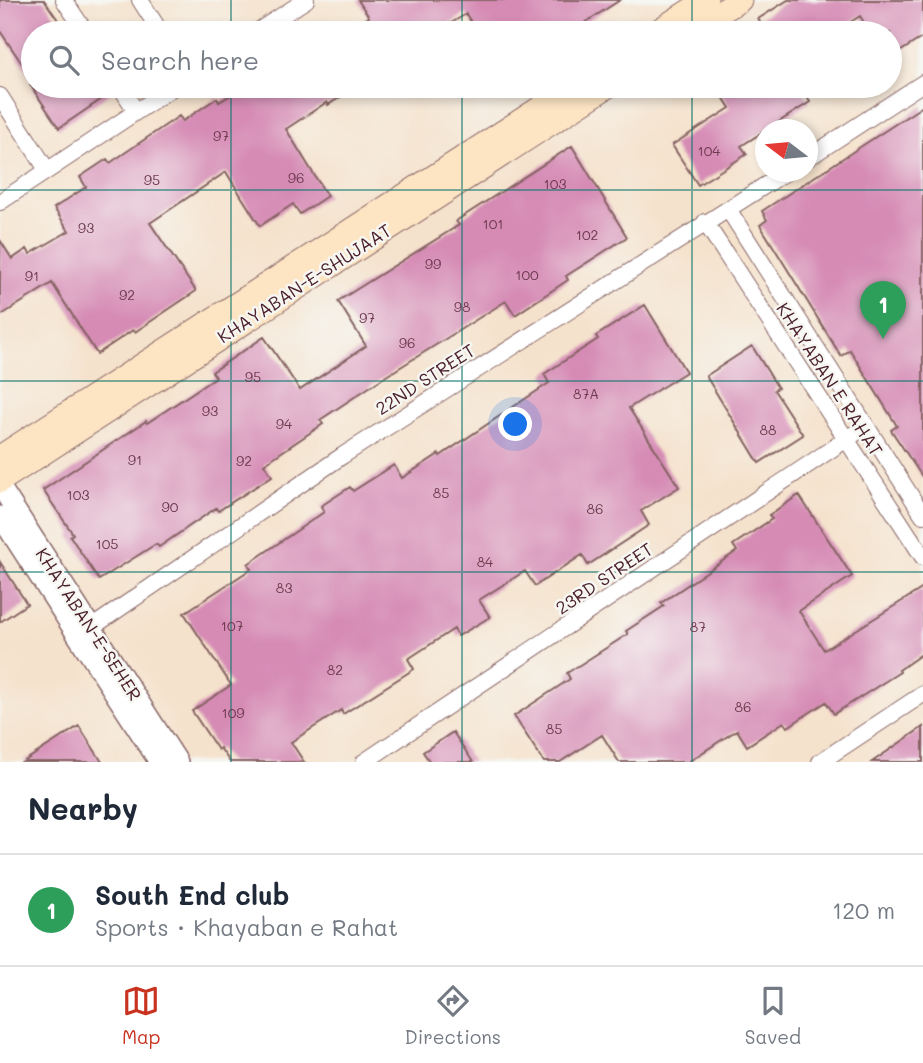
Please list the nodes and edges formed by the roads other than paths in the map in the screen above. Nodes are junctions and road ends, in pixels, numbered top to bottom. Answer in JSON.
{"nodes":[{"id":1,"x":64,"y":0,"type":"edge"},
{"id":2,"x":306,"y":0,"type":"edge"},
{"id":3,"x":706,"y":0,"type":"edge"},
{"id":4,"x":740,"y":0,"type":"edge"},
{"id":5,"x":145,"y":2,"type":"edge"},
{"id":6,"x":78,"y":21,"type":"edge"},
{"id":7,"x":155,"y":21,"type":"edge"},
{"id":8,"x":274,"y":21,"type":"edge"},
{"id":9,"x":674,"y":21,"type":"edge"},
{"id":10,"x":707,"y":21,"type":"edge"},
{"id":11,"x":923,"y":83,"type":"edge"},
{"id":12,"x":0,"y":96,"type":"edge"},
{"id":13,"x":902,"y":97,"type":"edge"},
{"id":14,"x":128,"y":98,"type":"edge"},
{"id":15,"x":157,"y":98,"type":"edge"},
{"id":16,"x":555,"y":98,"type":"edge"},
{"id":17,"x":590,"y":98,"type":"edge"},
{"id":18,"x":900,"y":98,"type":"edge"},
{"id":19,"x":136,"y":111,"type":"junction"},
{"id":20,"x":818,"y":151,"type":"edge"},
{"id":21,"x":47,"y":170,"type":"junction"},
{"id":22,"x":770,"y":182,"type":"edge"},
{"id":23,"x":0,"y":202,"type":"edge"},
{"id":24,"x":728,"y":209,"type":"junction"},
{"id":25,"x":705,"y":222,"type":"junction"},
{"id":26,"x":866,"y":426,"type":"junction"},
{"id":27,"x":846,"y":439,"type":"junction"},
{"id":28,"x":0,"y":457,"type":"edge"},
{"id":29,"x":0,"y":481,"type":"edge"},
{"id":30,"x":0,"y":486,"type":"edge"},
{"id":31,"x":923,"y":515,"type":"edge"},
{"id":32,"x":0,"y":516,"type":"edge"},
{"id":33,"x":923,"y":557,"type":"edge"},
{"id":34,"x":91,"y":628,"type":"junction"},
{"id":35,"x":923,"y":694,"type":"edge"},
{"id":36,"x":159,"y":762,"type":"edge"},
{"id":37,"x":178,"y":762,"type":"edge"},
{"id":38,"x":364,"y":762,"type":"edge"},
{"id":39,"x":820,"y":762,"type":"edge"}],
"edges":[{"from":1,"to":6,"type":"street"},
{"from":2,"to":8,"type":"street"},
{"from":3,"to":9,"type":"main road"},
{"from":4,"to":10,"type":"main road"},
{"from":5,"to":7,"type":"street"},
{"from":11,"to":13,"type":"street"},
{"from":12,"to":21,"type":"street"},
{"from":14,"to":19,"type":"street"},
{"from":15,"to":19,"type":"street"},
{"from":16,"to":28,"type":"main road","name":"KHAYABAN-E-SHUJAAT"},
{"from":17,"to":29,"type":"main road","name":"KHAYABAN-E-SHUJAAT"},
{"from":18,"to":20,"type":"street"},
{"from":19,"to":21,"type":"street"},
{"from":21,"to":23,"type":"street"},
{"from":22,"to":24,"type":"street","name":"22ND STREET"},
{"from":24,"to":25,"type":"street","name":"22ND STREET"},
{"from":24,"to":26,"type":"street","name":"KHAYABAN E RAHAT"},
{"from":25,"to":27,"type":"street","name":"KHAYABAN E RAHAT"},
{"from":25,"to":34,"type":"street","name":"22ND STREET"},
{"from":26,"to":27,"type":"street","name":"23RD STREET"},
{"from":26,"to":31,"type":"street","name":"KHAYABAN E RAHAT"},
{"from":27,"to":33,"type":"street","name":"KHAYABAN E RAHAT"},
{"from":27,"to":38,"type":"street","name":"23RD STREET"},
{"from":30,"to":34,"type":"street","name":"KHAYABAN-E-SEHER"},
{"from":32,"to":36,"type":"street","name":"KHAYABAN-E-SEHER"},
{"from":34,"to":37,"type":"street","name":"KHAYABAN-E-SEHER"},
{"from":35,"to":39,"type":"street"}]}
